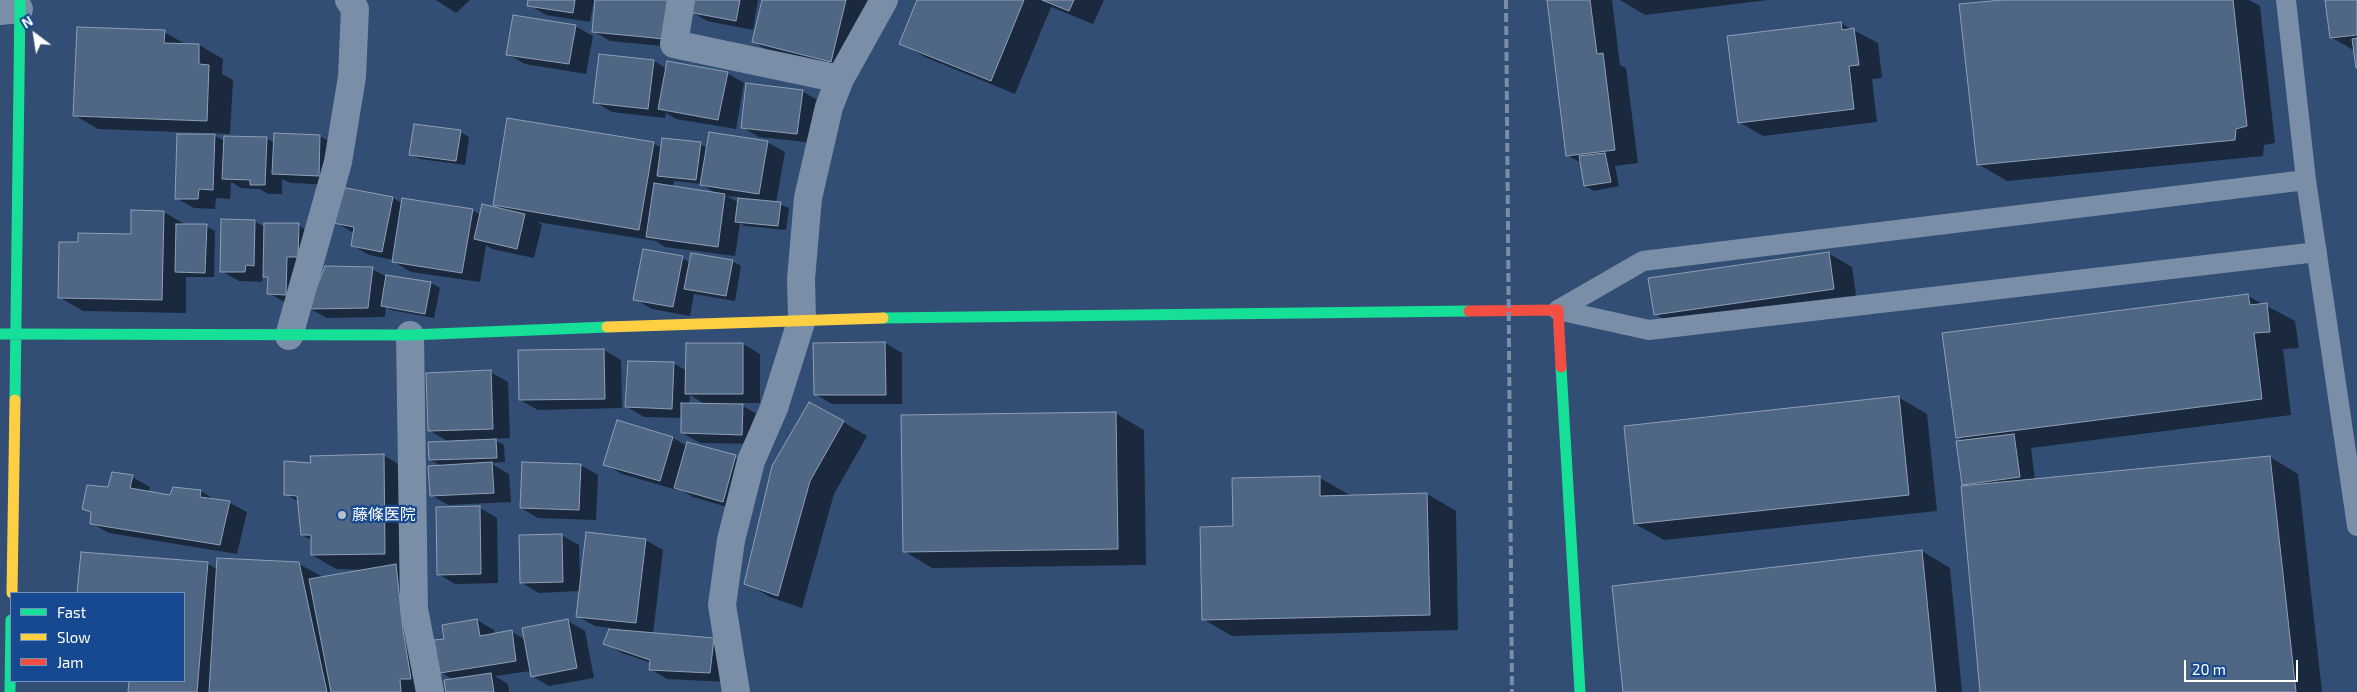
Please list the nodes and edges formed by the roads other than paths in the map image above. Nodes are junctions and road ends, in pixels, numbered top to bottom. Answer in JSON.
{"nodes":[{"id":1,"x":349,"y":0,"type":"edge"},
{"id":2,"x":681,"y":0,"type":"edge"},
{"id":3,"x":884,"y":0,"type":"edge"},
{"id":4,"x":2286,"y":0,"type":"edge"},
{"id":5,"x":13,"y":7,"type":"edge"},
{"id":6,"x":840,"y":78,"type":"junction"},
{"id":7,"x":2306,"y":180,"type":"junction"},
{"id":8,"x":2317,"y":252,"type":"junction"},
{"id":9,"x":1558,"y":310,"type":"junction"},
{"id":10,"x":802,"y":319,"type":"junction"},
{"id":11,"x":0,"y":334,"type":"edge"},
{"id":12,"x":410,"y":334,"type":"junction"},
{"id":13,"x":15,"y":335,"type":"junction"},
{"id":14,"x":289,"y":336,"type":"junction"},
{"id":15,"x":2357,"y":526,"type":"edge"},
{"id":16,"x":12,"y":592,"type":"edge"},
{"id":17,"x":430,"y":692,"type":"edge"},
{"id":18,"x":736,"y":692,"type":"edge"},
{"id":19,"x":1580,"y":692,"type":"edge"}],
"edges":[{"from":1,"to":14,"type":"street"},
{"from":2,"to":6,"type":"street"},
{"from":3,"to":6,"type":"street"},
{"from":4,"to":7,"type":"lane"},
{"from":5,"to":13,"type":"street"},
{"from":6,"to":10,"type":"street"},
{"from":7,"to":8,"type":"lane"},
{"from":7,"to":9,"type":"lane"},
{"from":8,"to":9,"type":"lane"},
{"from":8,"to":15,"type":"lane"},
{"from":9,"to":10,"type":"street"},
{"from":9,"to":19,"type":"street"},
{"from":10,"to":12,"type":"street"},
{"from":10,"to":18,"type":"street"},
{"from":11,"to":13,"type":"street"},
{"from":12,"to":14,"type":"street"},
{"from":12,"to":17,"type":"street"},
{"from":13,"to":14,"type":"street"},
{"from":13,"to":16,"type":"street"}]}
